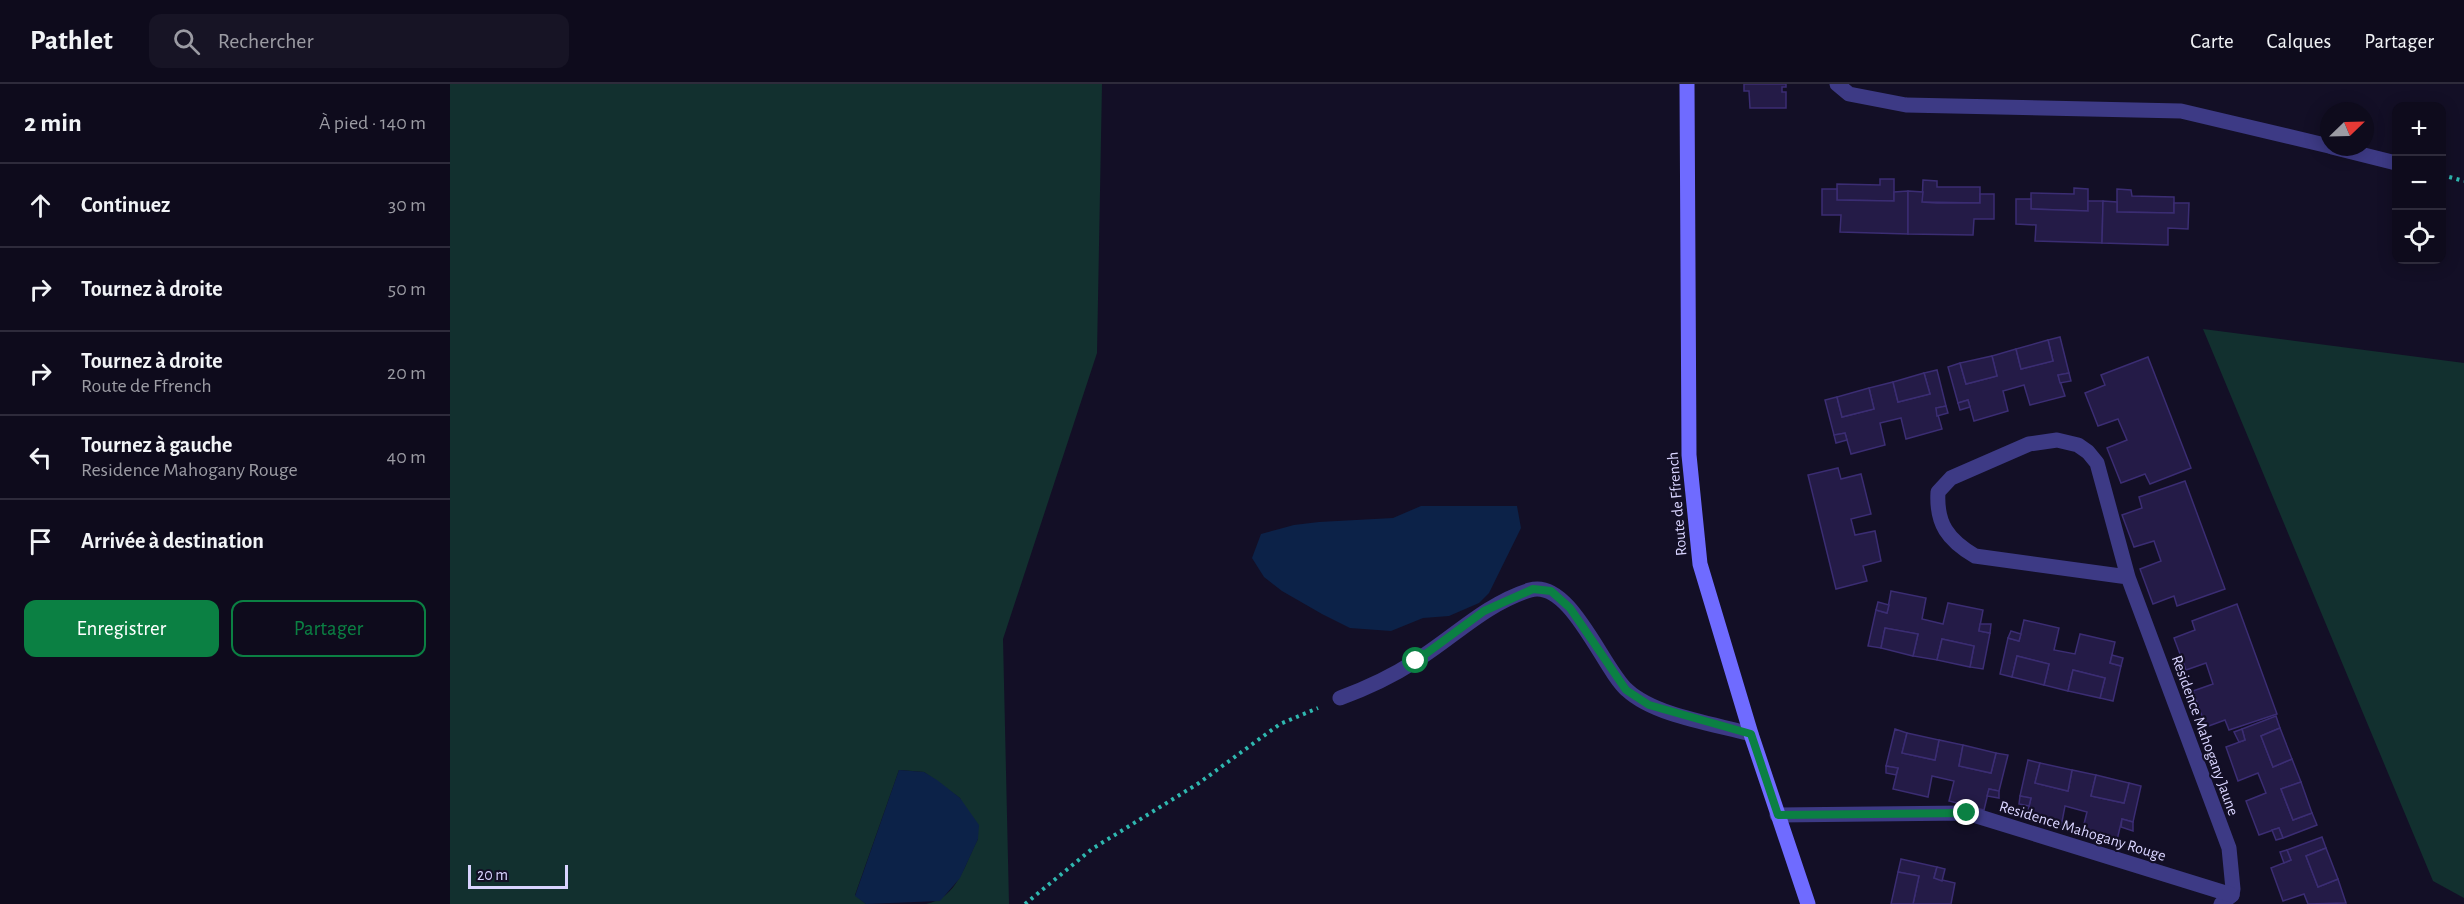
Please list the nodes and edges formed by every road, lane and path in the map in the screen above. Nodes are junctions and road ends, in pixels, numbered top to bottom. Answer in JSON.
{"nodes":[{"id":1,"x":1688,"y":84,"type":"edge"},
{"id":2,"x":1837,"y":84,"type":"edge"},
{"id":3,"x":2320,"y":145,"type":"edge"},
{"id":4,"x":2368,"y":156,"type":"edge"},
{"id":5,"x":2392,"y":162,"type":"edge"},
{"id":6,"x":2446,"y":176,"type":"edge"},
{"id":7,"x":2464,"y":181,"type":"edge"},
{"id":8,"x":2128,"y":577,"type":"junction"},
{"id":9,"x":1341,"y":698,"type":"joint"},
{"id":10,"x":1751,"y":734,"type":"junction"},
{"id":11,"x":1778,"y":815,"type":"junction"},
{"id":12,"x":2227,"y":900,"type":"edge"},
{"id":13,"x":1025,"y":904,"type":"edge"},
{"id":14,"x":1808,"y":904,"type":"edge"}],
"edges":[{"from":1,"to":10,"type":"main road","name":"Route de Ffrench"},
{"from":2,"to":3,"type":"street"},
{"from":4,"to":5,"type":"street"},
{"from":6,"to":7,"type":"path"},
{"from":8,"to":8,"type":"street","name":"Residence Mahogany Jaune"},
{"from":8,"to":12,"type":"street","name":"Residence Mahogany Jaune"},
{"from":9,"to":10,"type":"street"},
{"from":9,"to":13,"type":"path"},
{"from":10,"to":11,"type":"main road","name":"Route de Ffrench"},
{"from":11,"to":12,"type":"street","name":"Residence Mahogany Rouge"},
{"from":11,"to":14,"type":"main road","name":"Route de Ffrench"}]}
